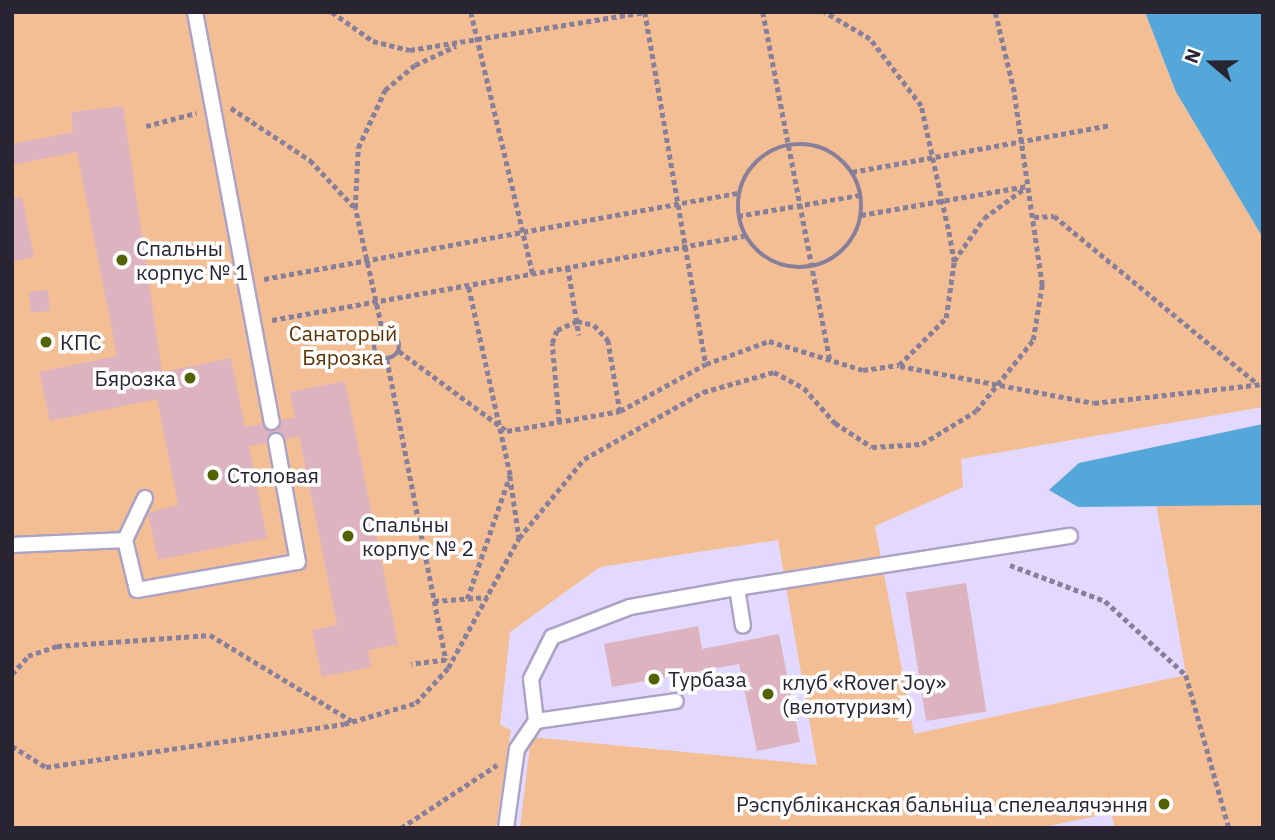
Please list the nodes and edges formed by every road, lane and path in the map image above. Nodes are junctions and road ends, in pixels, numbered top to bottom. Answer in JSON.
{"nodes":[{"id":1,"x":195,"y":12,"type":"edge"},
{"id":2,"x":332,"y":12,"type":"edge"},
{"id":3,"x":471,"y":12,"type":"edge"},
{"id":4,"x":645,"y":12,"type":"edge"},
{"id":5,"x":763,"y":12,"type":"edge"},
{"id":6,"x":824,"y":12,"type":"edge"},
{"id":7,"x":995,"y":12,"type":"edge"},
{"id":8,"x":478,"y":41,"type":"junction"},
{"id":9,"x":456,"y":46,"type":"junction"},
{"id":10,"x":212,"y":103,"type":"junction"},
{"id":11,"x":1111,"y":125,"type":"dead end"},
{"id":12,"x":146,"y":126,"type":"dead end"},
{"id":13,"x":1022,"y":141,"type":"junction"},
{"id":14,"x":787,"y":144,"type":"junction"},
{"id":15,"x":933,"y":158,"type":"junction"},
{"id":16,"x":852,"y":172,"type":"junction"},
{"id":17,"x":1028,"y":186,"type":"junction"},
{"id":18,"x":739,"y":193,"type":"junction"},
{"id":19,"x":860,"y":195,"type":"junction"},
{"id":20,"x":941,"y":201,"type":"junction"},
{"id":21,"x":678,"y":204,"type":"junction"},
{"id":22,"x":799,"y":205,"type":"junction"},
{"id":23,"x":355,"y":208,"type":"junction"},
{"id":24,"x":861,"y":215,"type":"junction"},
{"id":25,"x":738,"y":216,"type":"junction"},
{"id":26,"x":1034,"y":217,"type":"junction"},
{"id":27,"x":525,"y":232,"type":"junction"},
{"id":28,"x":745,"y":236,"type":"junction"},
{"id":29,"x":686,"y":246,"type":"junction"},
{"id":30,"x":367,"y":261,"type":"junction"},
{"id":31,"x":954,"y":262,"type":"junction"},
{"id":32,"x":568,"y":267,"type":"junction"},
{"id":33,"x":811,"y":267,"type":"junction"},
{"id":34,"x":533,"y":274,"type":"junction"},
{"id":35,"x":246,"y":283,"type":"junction"},
{"id":36,"x":468,"y":285,"type":"junction"},
{"id":37,"x":376,"y":302,"type":"junction"},
{"id":38,"x":577,"y":321,"type":"junction"},
{"id":39,"x":254,"y":323,"type":"junction"},
{"id":40,"x":383,"y":334,"type":"junction"},
{"id":41,"x":579,"y":335,"type":"dead end"},
{"id":42,"x":399,"y":351,"type":"junction"},
{"id":43,"x":387,"y":359,"type":"junction"},
{"id":44,"x":830,"y":361,"type":"junction"},
{"id":45,"x":706,"y":363,"type":"junction"},
{"id":46,"x":899,"y":366,"type":"junction"},
{"id":47,"x":1260,"y":384,"type":"edge"},
{"id":48,"x":1000,"y":385,"type":"junction"},
{"id":49,"x":620,"y":411,"type":"junction"},
{"id":50,"x":272,"y":422,"type":"dead end"},
{"id":51,"x":559,"y":422,"type":"junction"},
{"id":52,"x":500,"y":426,"type":"junction"},
{"id":53,"x":276,"y":441,"type":"dead end"},
{"id":54,"x":510,"y":475,"type":"junction"},
{"id":55,"x":145,"y":498,"type":"dead end"},
{"id":56,"x":1070,"y":536,"type":"dead end"},
{"id":57,"x":519,"y":538,"type":"junction"},
{"id":58,"x":125,"y":540,"type":"junction"},
{"id":59,"x":12,"y":545,"type":"edge"},
{"id":60,"x":976,"y":552,"type":"junction"},
{"id":61,"x":737,"y":588,"type":"junction"},
{"id":62,"x":488,"y":597,"type":"junction"},
{"id":63,"x":467,"y":599,"type":"junction"},
{"id":64,"x":435,"y":601,"type":"junction"},
{"id":65,"x":743,"y":626,"type":"dead end"},
{"id":66,"x":411,"y":664,"type":"dead end"},
{"id":67,"x":12,"y":674,"type":"edge"},
{"id":68,"x":676,"y":701,"type":"dead end"},
{"id":69,"x":353,"y":721,"type":"junction"},
{"id":70,"x":536,"y":721,"type":"junction"},
{"id":71,"x":12,"y":746,"type":"edge"},
{"id":72,"x":517,"y":749,"type":"junction"},
{"id":73,"x":401,"y":828,"type":"edge"},
{"id":74,"x":506,"y":828,"type":"edge"},
{"id":75,"x":1229,"y":828,"type":"edge"}],
"edges":[{"from":1,"to":10,"type":"lane"},
{"from":2,"to":9,"type":"path"},
{"from":3,"to":8,"type":"path"},
{"from":4,"to":8,"type":"path"},
{"from":4,"to":21,"type":"path"},
{"from":5,"to":14,"type":"path"},
{"from":6,"to":15,"type":"path"},
{"from":7,"to":13,"type":"path"},
{"from":8,"to":9,"type":"path"},
{"from":8,"to":27,"type":"path"},
{"from":9,"to":23,"type":"path"},
{"from":10,"to":12,"type":"path"},
{"from":10,"to":23,"type":"path"},
{"from":10,"to":35,"type":"lane"},
{"from":11,"to":13,"type":"path"},
{"from":13,"to":15,"type":"path"},
{"from":13,"to":17,"type":"path"},
{"from":14,"to":16,"type":"path"},
{"from":14,"to":18,"type":"path"},
{"from":14,"to":22,"type":"path"},
{"from":15,"to":16,"type":"path"},
{"from":15,"to":20,"type":"path"},
{"from":16,"to":19,"type":"path"},
{"from":17,"to":20,"type":"path"},
{"from":17,"to":26,"type":"path"},
{"from":17,"to":31,"type":"path"},
{"from":18,"to":21,"type":"path"},
{"from":18,"to":25,"type":"path"},
{"from":19,"to":22,"type":"path"},
{"from":19,"to":24,"type":"path"},
{"from":20,"to":24,"type":"path"},
{"from":20,"to":31,"type":"path"},
{"from":21,"to":27,"type":"path"},
{"from":21,"to":29,"type":"path"},
{"from":22,"to":25,"type":"path"},
{"from":22,"to":33,"type":"path"},
{"from":23,"to":30,"type":"path"},
{"from":24,"to":33,"type":"path"},
{"from":25,"to":28,"type":"path"},
{"from":26,"to":47,"type":"path"},
{"from":26,"to":48,"type":"path"},
{"from":27,"to":30,"type":"path"},
{"from":27,"to":34,"type":"path"},
{"from":28,"to":29,"type":"path"},
{"from":28,"to":33,"type":"path"},
{"from":29,"to":32,"type":"path"},
{"from":29,"to":45,"type":"path"},
{"from":30,"to":35,"type":"path"},
{"from":30,"to":37,"type":"path"},
{"from":31,"to":46,"type":"path"},
{"from":32,"to":34,"type":"path"},
{"from":32,"to":38,"type":"path"},
{"from":33,"to":44,"type":"path"},
{"from":34,"to":36,"type":"path"},
{"from":35,"to":39,"type":"lane"},
{"from":36,"to":37,"type":"path"},
{"from":36,"to":52,"type":"path"},
{"from":37,"to":39,"type":"path"},
{"from":37,"to":40,"type":"path"},
{"from":38,"to":41,"type":"path"},
{"from":38,"to":49,"type":"path"},
{"from":38,"to":51,"type":"path"},
{"from":39,"to":50,"type":"lane"},
{"from":40,"to":42,"type":"path"},
{"from":40,"to":43,"type":"path"},
{"from":42,"to":43,"type":"path"},
{"from":42,"to":52,"type":"path"},
{"from":43,"to":64,"type":"path"},
{"from":44,"to":45,"type":"path"},
{"from":44,"to":46,"type":"path"},
{"from":45,"to":49,"type":"path"},
{"from":46,"to":48,"type":"path"},
{"from":47,"to":48,"type":"path"},
{"from":48,"to":57,"type":"path"},
{"from":49,"to":51,"type":"path"},
{"from":51,"to":52,"type":"path"},
{"from":52,"to":54,"type":"path"},
{"from":53,"to":58,"type":"lane"},
{"from":54,"to":57,"type":"path"},
{"from":54,"to":63,"type":"path"},
{"from":55,"to":58,"type":"lane"},
{"from":56,"to":60,"type":"lane"},
{"from":57,"to":62,"type":"path"},
{"from":58,"to":59,"type":"lane"},
{"from":60,"to":61,"type":"lane"},
{"from":60,"to":75,"type":"path"},
{"from":61,"to":65,"type":"lane"},
{"from":61,"to":70,"type":"lane"},
{"from":62,"to":63,"type":"path"},
{"from":62,"to":69,"type":"path"},
{"from":63,"to":64,"type":"path"},
{"from":64,"to":66,"type":"path"},
{"from":67,"to":69,"type":"path"},
{"from":68,"to":70,"type":"lane"},
{"from":69,"to":71,"type":"path"},
{"from":70,"to":72,"type":"lane"},
{"from":72,"to":73,"type":"path"},
{"from":72,"to":74,"type":"lane"}]}
